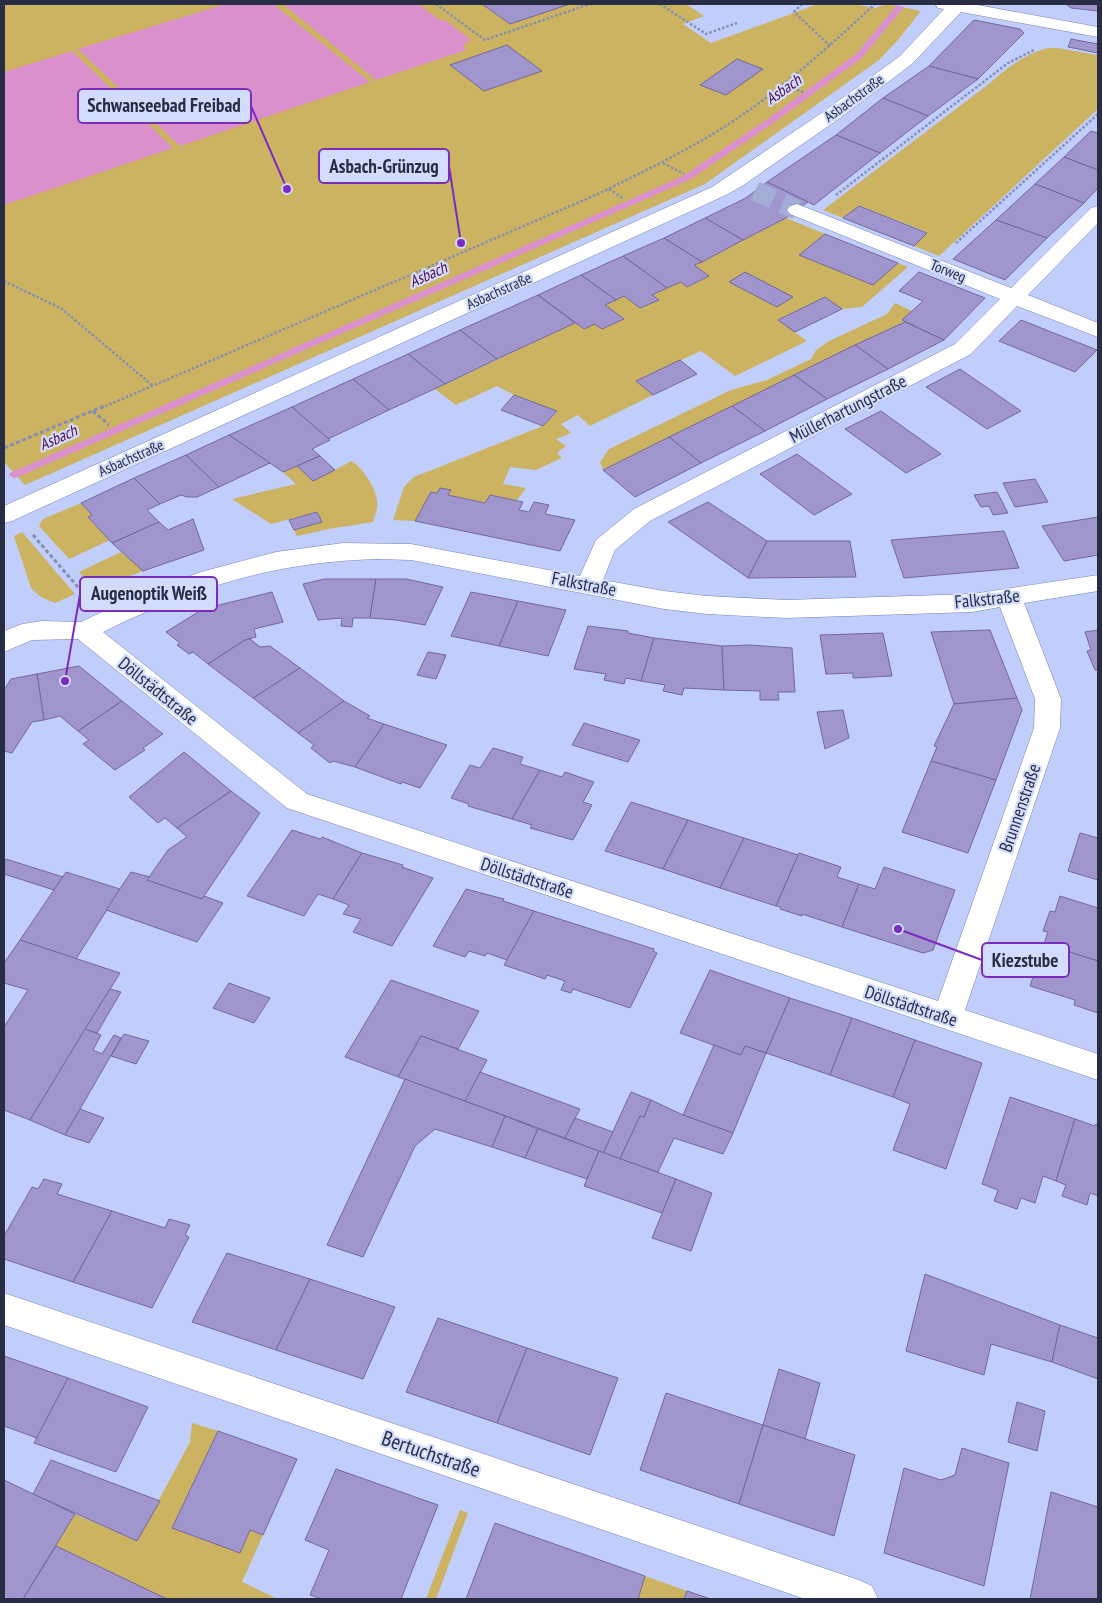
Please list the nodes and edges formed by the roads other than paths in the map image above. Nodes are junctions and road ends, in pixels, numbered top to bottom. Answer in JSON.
{"nodes":[{"id":1,"x":951,"y":5,"type":"edge"},
{"id":2,"x":1098,"y":32,"type":"edge"},
{"id":3,"x":735,"y":182,"type":"junction"},
{"id":4,"x":755,"y":191,"type":"tunnel mouth"},
{"id":5,"x":1098,"y":212,"type":"edge"},
{"id":6,"x":803,"y":213,"type":"tunnel mouth"},
{"id":7,"x":1013,"y":297,"type":"junction"},
{"id":8,"x":1098,"y":331,"type":"edge"},
{"id":9,"x":14,"y":510,"type":"edge"},
{"id":10,"x":1098,"y":583,"type":"edge"},
{"id":11,"x":589,"y":584,"type":"junction"},
{"id":12,"x":1009,"y":598,"type":"junction"},
{"id":13,"x":84,"y":631,"type":"junction"},
{"id":14,"x":7,"y":634,"type":"edge"},
{"id":15,"x":947,"y":1018,"type":"junction"},
{"id":16,"x":1098,"y":1067,"type":"edge"},
{"id":17,"x":4,"y":1309,"type":"edge"},
{"id":18,"x":859,"y":1599,"type":"edge"}],
"edges":[{"from":1,"to":2,"type":"street"},
{"from":1,"to":3,"type":"street","name":"Asbachstraße"},
{"from":3,"to":4,"type":"street"},
{"from":3,"to":9,"type":"street","name":"Asbachstraße"},
{"from":5,"to":7,"type":"street","name":"Müllerhartungstraße"},
{"from":6,"to":7,"type":"street","name":"Torweg"},
{"from":7,"to":8,"type":"street","name":"Torweg"},
{"from":7,"to":11,"type":"street","name":"Müllerhartungstraße"},
{"from":10,"to":12,"type":"street","name":"Falkstraße"},
{"from":11,"to":12,"type":"street","name":"Falkstraße"},
{"from":11,"to":13,"type":"street","name":"Falkstraße"},
{"from":12,"to":15,"type":"street","name":"Brunnenstraße"},
{"from":13,"to":14,"type":"street"},
{"from":13,"to":15,"type":"street","name":"Döllstädtstraße"},
{"from":15,"to":16,"type":"street","name":"Döllstädtstraße"},
{"from":17,"to":18,"type":"street","name":"Bertuchstraße"}]}
